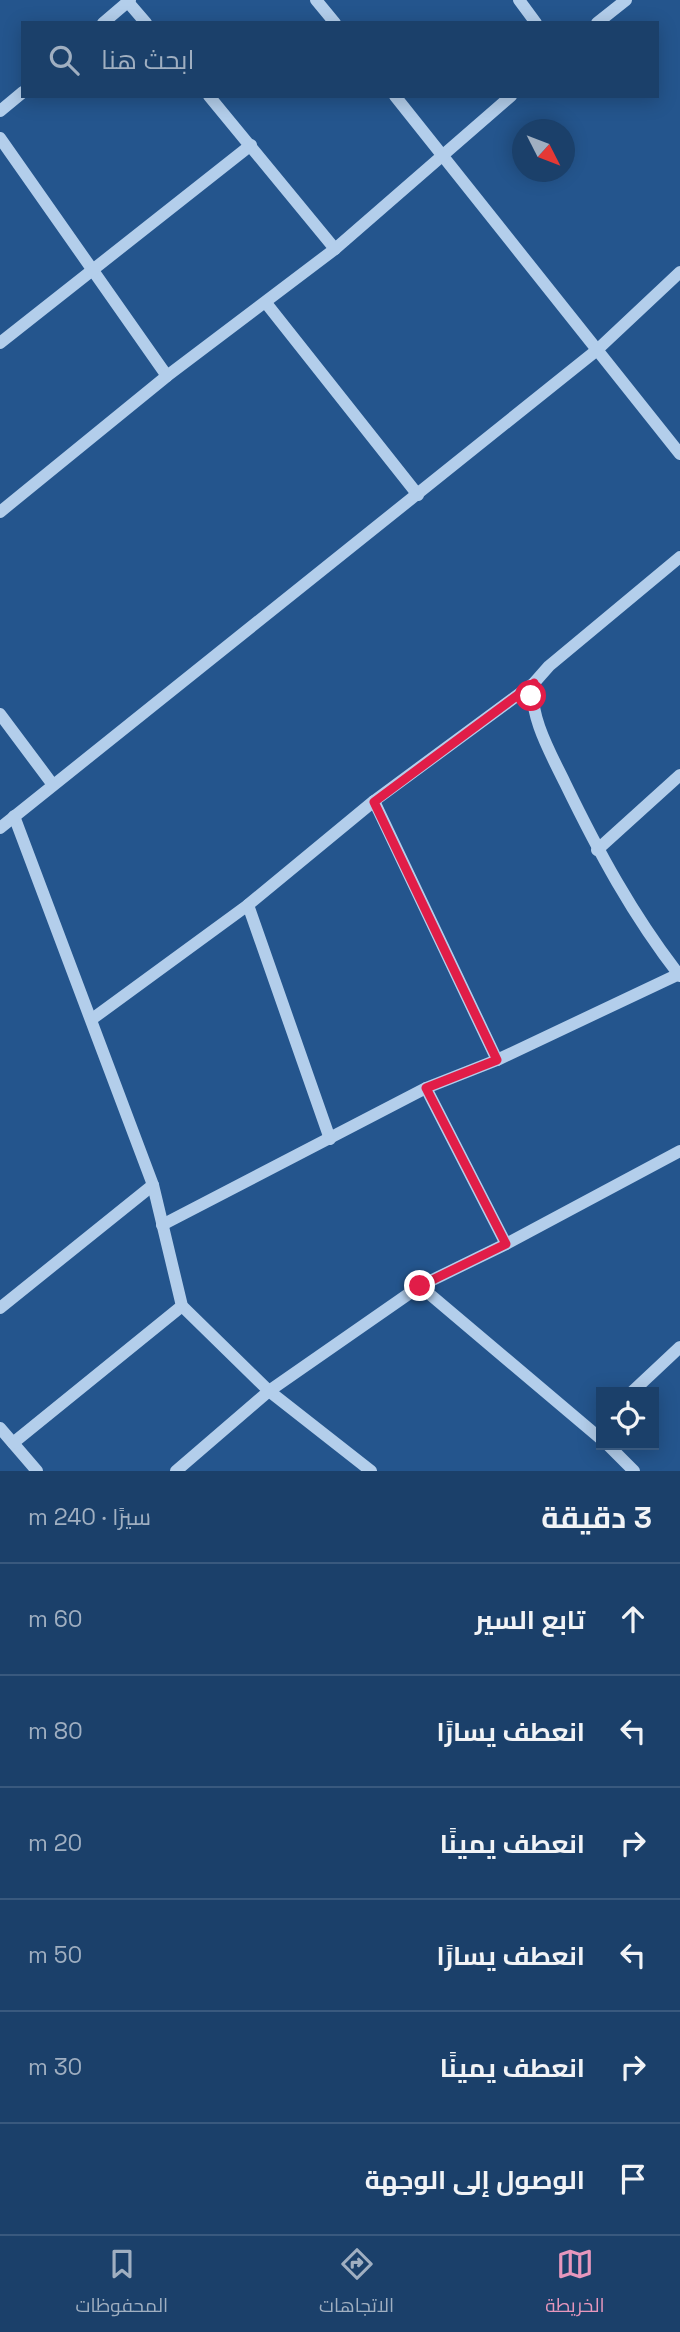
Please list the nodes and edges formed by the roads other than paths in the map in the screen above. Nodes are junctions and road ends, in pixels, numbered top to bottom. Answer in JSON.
{"nodes":[{"id":1,"x":316,"y":0,"type":"edge"},
{"id":2,"x":519,"y":0,"type":"edge"},
{"id":3,"x":626,"y":0,"type":"edge"},
{"id":4,"x":129,"y":1,"type":"edge"},
{"id":5,"x":105,"y":21,"type":"edge"},
{"id":6,"x":144,"y":21,"type":"edge"},
{"id":7,"x":333,"y":21,"type":"edge"},
{"id":8,"x":535,"y":21,"type":"edge"},
{"id":9,"x":600,"y":21,"type":"edge"},
{"id":10,"x":21,"y":94,"type":"edge"},
{"id":11,"x":211,"y":98,"type":"edge"},
{"id":12,"x":397,"y":98,"type":"edge"},
{"id":13,"x":509,"y":98,"type":"edge"},
{"id":14,"x":0,"y":111,"type":"edge"},
{"id":15,"x":0,"y":138,"type":"edge"},
{"id":16,"x":251,"y":145,"type":"junction"},
{"id":17,"x":443,"y":156,"type":"junction"},
{"id":18,"x":335,"y":249,"type":"junction"},
{"id":19,"x":92,"y":269,"type":"junction"},
{"id":20,"x":680,"y":272,"type":"edge"},
{"id":21,"x":265,"y":303,"type":"junction"},
{"id":22,"x":1,"y":341,"type":"edge"},
{"id":23,"x":597,"y":351,"type":"junction"},
{"id":24,"x":167,"y":376,"type":"junction"},
{"id":25,"x":680,"y":454,"type":"edge"},
{"id":26,"x":418,"y":495,"type":"junction"},
{"id":27,"x":0,"y":512,"type":"edge"},
{"id":28,"x":680,"y":556,"type":"edge"},
{"id":29,"x":534,"y":683,"type":"junction"},
{"id":30,"x":0,"y":714,"type":"edge"},
{"id":31,"x":680,"y":775,"type":"edge"},
{"id":32,"x":52,"y":785,"type":"junction"},
{"id":33,"x":374,"y":802,"type":"junction"},
{"id":34,"x":14,"y":817,"type":"junction"},
{"id":35,"x":0,"y":828,"type":"edge"},
{"id":36,"x":597,"y":850,"type":"junction"},
{"id":37,"x":248,"y":905,"type":"junction"},
{"id":38,"x":679,"y":975,"type":"edge"},
{"id":39,"x":92,"y":1019,"type":"junction"},
{"id":40,"x":497,"y":1060,"type":"junction"},
{"id":41,"x":426,"y":1088,"type":"junction"},
{"id":42,"x":330,"y":1139,"type":"junction"},
{"id":43,"x":680,"y":1152,"type":"edge"},
{"id":44,"x":153,"y":1185,"type":"junction"},
{"id":45,"x":162,"y":1225,"type":"junction"},
{"id":46,"x":506,"y":1244,"type":"junction"},
{"id":47,"x":420,"y":1286,"type":"junction"},
{"id":48,"x":182,"y":1306,"type":"junction"},
{"id":49,"x":0,"y":1308,"type":"edge"},
{"id":50,"x":680,"y":1348,"type":"edge"},
{"id":51,"x":637,"y":1387,"type":"edge"},
{"id":52,"x":269,"y":1391,"type":"junction"},
{"id":53,"x":0,"y":1428,"type":"edge"},
{"id":54,"x":596,"y":1428,"type":"edge"},
{"id":55,"x":13,"y":1443,"type":"junction"},
{"id":56,"x":613,"y":1450,"type":"edge"},
{"id":57,"x":37,"y":1471,"type":"edge"},
{"id":58,"x":176,"y":1471,"type":"edge"},
{"id":59,"x":370,"y":1471,"type":"edge"},
{"id":60,"x":634,"y":1471,"type":"edge"}],
"edges":[{"from":1,"to":7,"type":"street"},
{"from":2,"to":8,"type":"street"},
{"from":3,"to":9,"type":"street"},
{"from":4,"to":5,"type":"street"},
{"from":4,"to":6,"type":"street"},
{"from":10,"to":14,"type":"street"},
{"from":11,"to":16,"type":"street"},
{"from":12,"to":17,"type":"street"},
{"from":13,"to":17,"type":"street"},
{"from":15,"to":19,"type":"street"},
{"from":16,"to":18,"type":"street"},
{"from":16,"to":19,"type":"street"},
{"from":17,"to":18,"type":"street"},
{"from":17,"to":23,"type":"street"},
{"from":18,"to":21,"type":"street"},
{"from":19,"to":22,"type":"street"},
{"from":19,"to":24,"type":"street"},
{"from":20,"to":23,"type":"street"},
{"from":21,"to":24,"type":"street"},
{"from":21,"to":26,"type":"street"},
{"from":23,"to":25,"type":"street"},
{"from":23,"to":26,"type":"street"},
{"from":24,"to":27,"type":"street"},
{"from":26,"to":32,"type":"street"},
{"from":28,"to":29,"type":"street"},
{"from":29,"to":33,"type":"street"},
{"from":29,"to":36,"type":"street"},
{"from":30,"to":32,"type":"street"},
{"from":31,"to":36,"type":"street"},
{"from":32,"to":34,"type":"street"},
{"from":33,"to":37,"type":"street"},
{"from":33,"to":40,"type":"street"},
{"from":34,"to":35,"type":"street"},
{"from":34,"to":39,"type":"street"},
{"from":36,"to":38,"type":"street"},
{"from":37,"to":39,"type":"street"},
{"from":37,"to":42,"type":"street"},
{"from":38,"to":40,"type":"street"},
{"from":39,"to":44,"type":"street"},
{"from":40,"to":41,"type":"street"},
{"from":41,"to":42,"type":"street"},
{"from":41,"to":46,"type":"street"},
{"from":42,"to":45,"type":"street"},
{"from":43,"to":46,"type":"street"},
{"from":44,"to":45,"type":"street"},
{"from":44,"to":49,"type":"street"},
{"from":45,"to":48,"type":"street"},
{"from":46,"to":47,"type":"street"},
{"from":47,"to":52,"type":"street"},
{"from":47,"to":54,"type":"street"},
{"from":48,"to":52,"type":"street"},
{"from":48,"to":55,"type":"street"},
{"from":50,"to":51,"type":"street"},
{"from":52,"to":58,"type":"street"},
{"from":52,"to":59,"type":"street"},
{"from":53,"to":55,"type":"street"},
{"from":55,"to":57,"type":"street"},
{"from":56,"to":60,"type":"street"}]}
